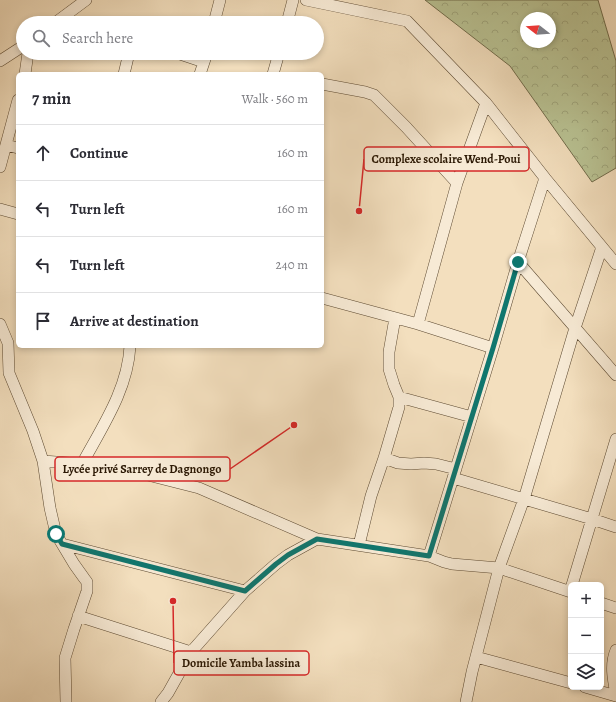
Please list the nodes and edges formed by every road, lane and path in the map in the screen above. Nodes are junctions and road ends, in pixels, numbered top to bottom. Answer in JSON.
{"nodes":[{"id":1,"x":86,"y":0,"type":"edge"},
{"id":2,"x":220,"y":0,"type":"edge"},
{"id":3,"x":293,"y":0,"type":"edge"},
{"id":4,"x":306,"y":0,"type":"edge"},
{"id":5,"x":64,"y":16,"type":"edge"},
{"id":6,"x":216,"y":16,"type":"edge"},
{"id":7,"x":289,"y":16,"type":"edge"},
{"id":8,"x":16,"y":51,"type":"edge"},
{"id":9,"x":27,"y":60,"type":"edge"},
{"id":10,"x":127,"y":60,"type":"edge"},
{"id":11,"x":204,"y":60,"type":"edge"},
{"id":12,"x":277,"y":60,"type":"edge"},
{"id":13,"x":0,"y":61,"type":"edge"},
{"id":14,"x":25,"y":72,"type":"edge"},
{"id":15,"x":124,"y":72,"type":"edge"},
{"id":16,"x":201,"y":72,"type":"edge"},
{"id":17,"x":274,"y":72,"type":"edge"},
{"id":18,"x":324,"y":84,"type":"edge"},
{"id":19,"x":486,"y":103,"type":"junction"},
{"id":20,"x":16,"y":108,"type":"edge"},
{"id":21,"x":6,"y":145,"type":"junction"},
{"id":22,"x":16,"y":148,"type":"edge"},
{"id":23,"x":0,"y":167,"type":"edge"},
{"id":24,"x":545,"y":178,"type":"junction"},
{"id":25,"x":457,"y":183,"type":"junction"},
{"id":26,"x":0,"y":209,"type":"edge"},
{"id":27,"x":16,"y":213,"type":"edge"},
{"id":28,"x":602,"y":247,"type":"junction"},
{"id":29,"x":518,"y":262,"type":"junction"},
{"id":30,"x":616,"y":264,"type":"edge"},
{"id":31,"x":324,"y":299,"type":"edge"},
{"id":32,"x":395,"y":318,"type":"junction"},
{"id":33,"x":0,"y":324,"type":"edge"},
{"id":34,"x":418,"y":324,"type":"junction"},
{"id":35,"x":575,"y":328,"type":"junction"},
{"id":36,"x":130,"y":348,"type":"edge"},
{"id":37,"x":493,"y":348,"type":"junction"},
{"id":38,"x":616,"y":376,"type":"edge"},
{"id":39,"x":399,"y":397,"type":"junction"},
{"id":40,"x":472,"y":417,"type":"junction"},
{"id":41,"x":616,"y":439,"type":"edge"},
{"id":42,"x":384,"y":458,"type":"junction"},
{"id":43,"x":43,"y":462,"type":"junction"},
{"id":44,"x":82,"y":464,"type":"junction"},
{"id":45,"x":454,"y":474,"type":"junction"},
{"id":46,"x":524,"y":499,"type":"junction"},
{"id":47,"x":592,"y":518,"type":"junction"},
{"id":48,"x":616,"y":527,"type":"edge"},
{"id":49,"x":317,"y":539,"type":"junction"},
{"id":50,"x":62,"y":544,"type":"junction"},
{"id":51,"x":359,"y":545,"type":"junction"},
{"id":52,"x":429,"y":556,"type":"junction"},
{"id":53,"x":499,"y":568,"type":"junction"},
{"id":54,"x":573,"y":582,"type":"edge"},
{"id":55,"x":568,"y":588,"type":"edge"},
{"id":56,"x":245,"y":591,"type":"junction"},
{"id":57,"x":604,"y":604,"type":"edge"},
{"id":58,"x":616,"y":608,"type":"edge"},
{"id":59,"x":78,"y":616,"type":"junction"},
{"id":60,"x":616,"y":650,"type":"edge"},
{"id":61,"x":191,"y":652,"type":"junction"},
{"id":62,"x":476,"y":657,"type":"junction"},
{"id":63,"x":568,"y":682,"type":"edge"},
{"id":64,"x":595,"y":690,"type":"edge"},
{"id":65,"x":616,"y":696,"type":"edge"},
{"id":66,"x":66,"y":702,"type":"edge"},
{"id":67,"x":161,"y":702,"type":"edge"},
{"id":68,"x":466,"y":702,"type":"edge"},
{"id":69,"x":615,"y":702,"type":"edge"}],
"edges":[{"from":1,"to":5,"type":"street"},
{"from":2,"to":6,"type":"street"},
{"from":3,"to":7,"type":"street"},
{"from":4,"to":19,"type":"street"},
{"from":8,"to":13,"type":"street"},
{"from":9,"to":14,"type":"street"},
{"from":10,"to":15,"type":"street"},
{"from":11,"to":16,"type":"street"},
{"from":12,"to":17,"type":"street"},
{"from":18,"to":25,"type":"street"},
{"from":19,"to":24,"type":"street"},
{"from":19,"to":25,"type":"street"},
{"from":20,"to":21,"type":"street"},
{"from":21,"to":22,"type":"street"},
{"from":21,"to":23,"type":"street"},
{"from":24,"to":28,"type":"street"},
{"from":24,"to":29,"type":"street"},
{"from":25,"to":34,"type":"street"},
{"from":26,"to":27,"type":"street"},
{"from":28,"to":30,"type":"street"},
{"from":28,"to":35,"type":"street"},
{"from":29,"to":35,"type":"street"},
{"from":29,"to":37,"type":"street"},
{"from":31,"to":32,"type":"street"},
{"from":32,"to":34,"type":"street"},
{"from":32,"to":39,"type":"street"},
{"from":33,"to":43,"type":"street"},
{"from":34,"to":37,"type":"street"},
{"from":35,"to":38,"type":"street"},
{"from":35,"to":46,"type":"street"},
{"from":36,"to":44,"type":"street"},
{"from":37,"to":40,"type":"street"},
{"from":39,"to":40,"type":"street"},
{"from":39,"to":42,"type":"street"},
{"from":40,"to":45,"type":"street"},
{"from":41,"to":47,"type":"street"},
{"from":42,"to":45,"type":"street"},
{"from":42,"to":51,"type":"street"},
{"from":43,"to":44,"type":"street"},
{"from":43,"to":50,"type":"street"},
{"from":44,"to":49,"type":"street"},
{"from":45,"to":46,"type":"street"},
{"from":45,"to":52,"type":"street"},
{"from":46,"to":47,"type":"street"},
{"from":46,"to":53,"type":"street"},
{"from":47,"to":48,"type":"street"},
{"from":47,"to":54,"type":"street"},
{"from":49,"to":51,"type":"street"},
{"from":49,"to":56,"type":"street"},
{"from":50,"to":56,"type":"street"},
{"from":50,"to":59,"type":"street"},
{"from":51,"to":52,"type":"street"},
{"from":52,"to":53,"type":"street"},
{"from":53,"to":55,"type":"street"},
{"from":53,"to":62,"type":"street"},
{"from":56,"to":61,"type":"street"},
{"from":57,"to":58,"type":"street"},
{"from":59,"to":61,"type":"street"},
{"from":59,"to":66,"type":"street"},
{"from":60,"to":65,"type":"street"},
{"from":61,"to":67,"type":"street"},
{"from":62,"to":63,"type":"street"},
{"from":62,"to":68,"type":"street"},
{"from":64,"to":65,"type":"street"},
{"from":65,"to":69,"type":"street"}]}
